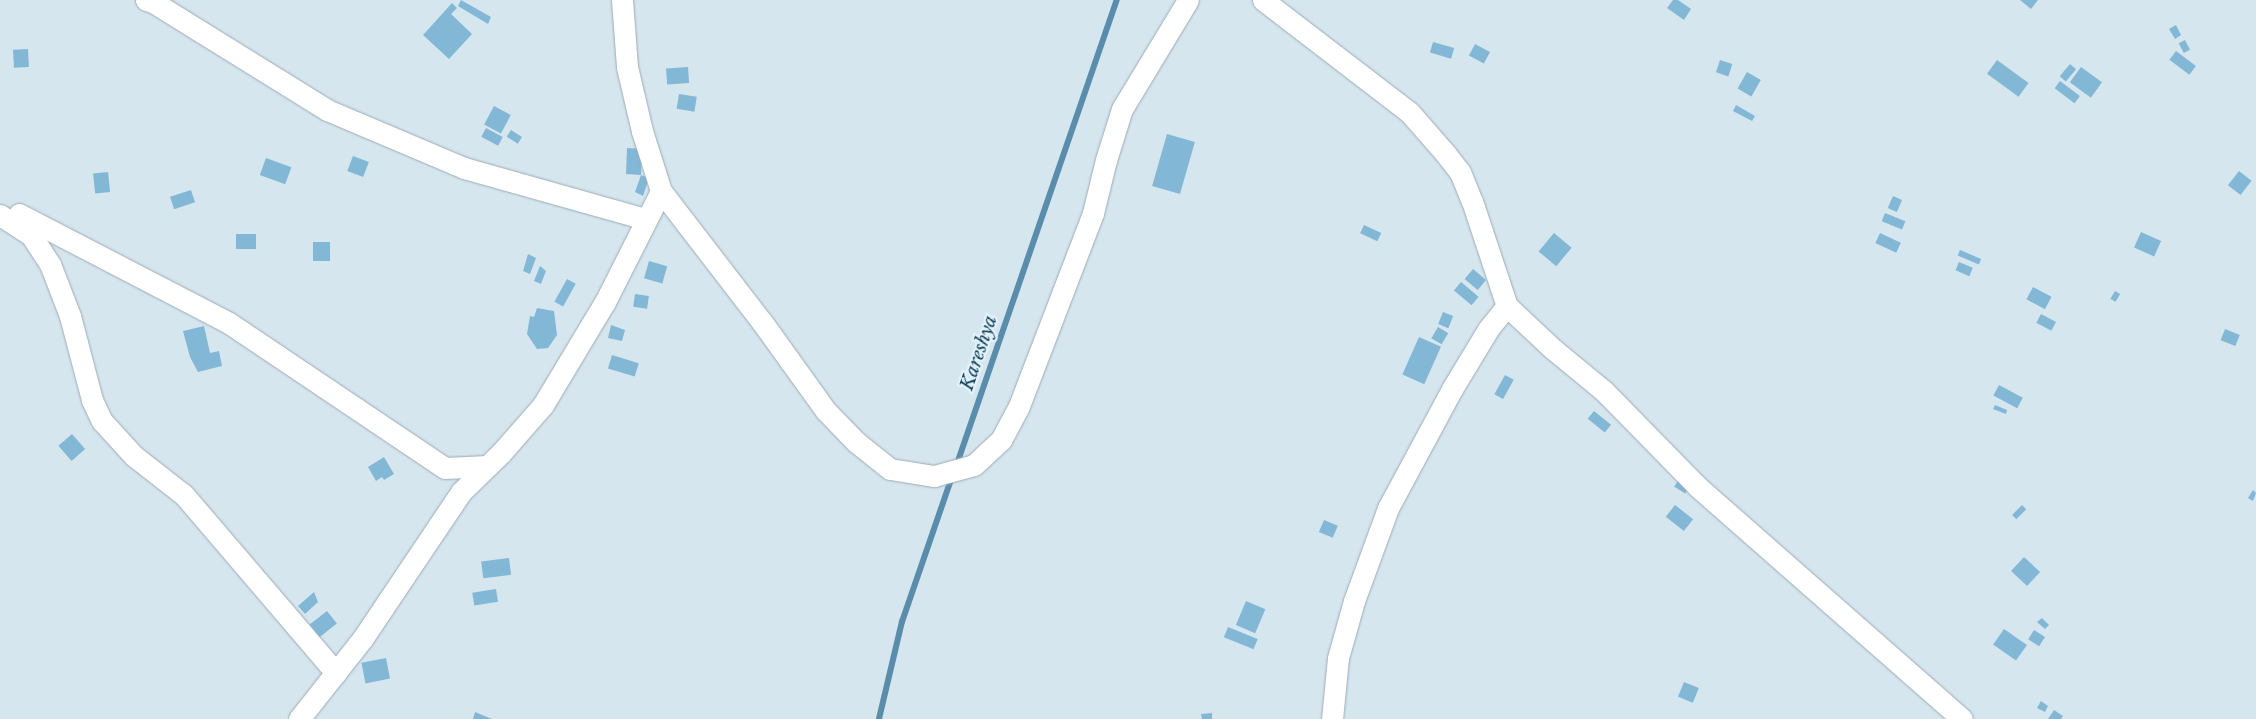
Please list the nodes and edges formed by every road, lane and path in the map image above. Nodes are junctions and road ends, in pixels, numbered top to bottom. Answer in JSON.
{"nodes":[{"id":1,"x":146,"y":0,"type":"edge"},
{"id":2,"x":622,"y":0,"type":"edge"},
{"id":3,"x":1188,"y":0,"type":"edge"},
{"id":4,"x":1262,"y":0,"type":"edge"},
{"id":5,"x":661,"y":191,"type":"junction"},
{"id":6,"x":0,"y":204,"type":"edge"},
{"id":7,"x":0,"y":215,"type":"edge"},
{"id":8,"x":646,"y":219,"type":"junction"},
{"id":9,"x":1507,"y":306,"type":"junction"},
{"id":10,"x":488,"y":466,"type":"junction"},
{"id":11,"x":336,"y":672,"type":"junction"},
{"id":12,"x":298,"y":719,"type":"edge"},
{"id":13,"x":1332,"y":719,"type":"edge"},
{"id":14,"x":1962,"y":719,"type":"edge"}],
"edges":[{"from":1,"to":8,"type":"street"},
{"from":2,"to":5,"type":"street"},
{"from":3,"to":5,"type":"street"},
{"from":4,"to":9,"type":"street"},
{"from":5,"to":8,"type":"street"},
{"from":6,"to":10,"type":"street"},
{"from":7,"to":11,"type":"street"},
{"from":8,"to":10,"type":"street"},
{"from":9,"to":13,"type":"street"},
{"from":9,"to":14,"type":"street"},
{"from":10,"to":11,"type":"street"},
{"from":11,"to":12,"type":"street"}]}
